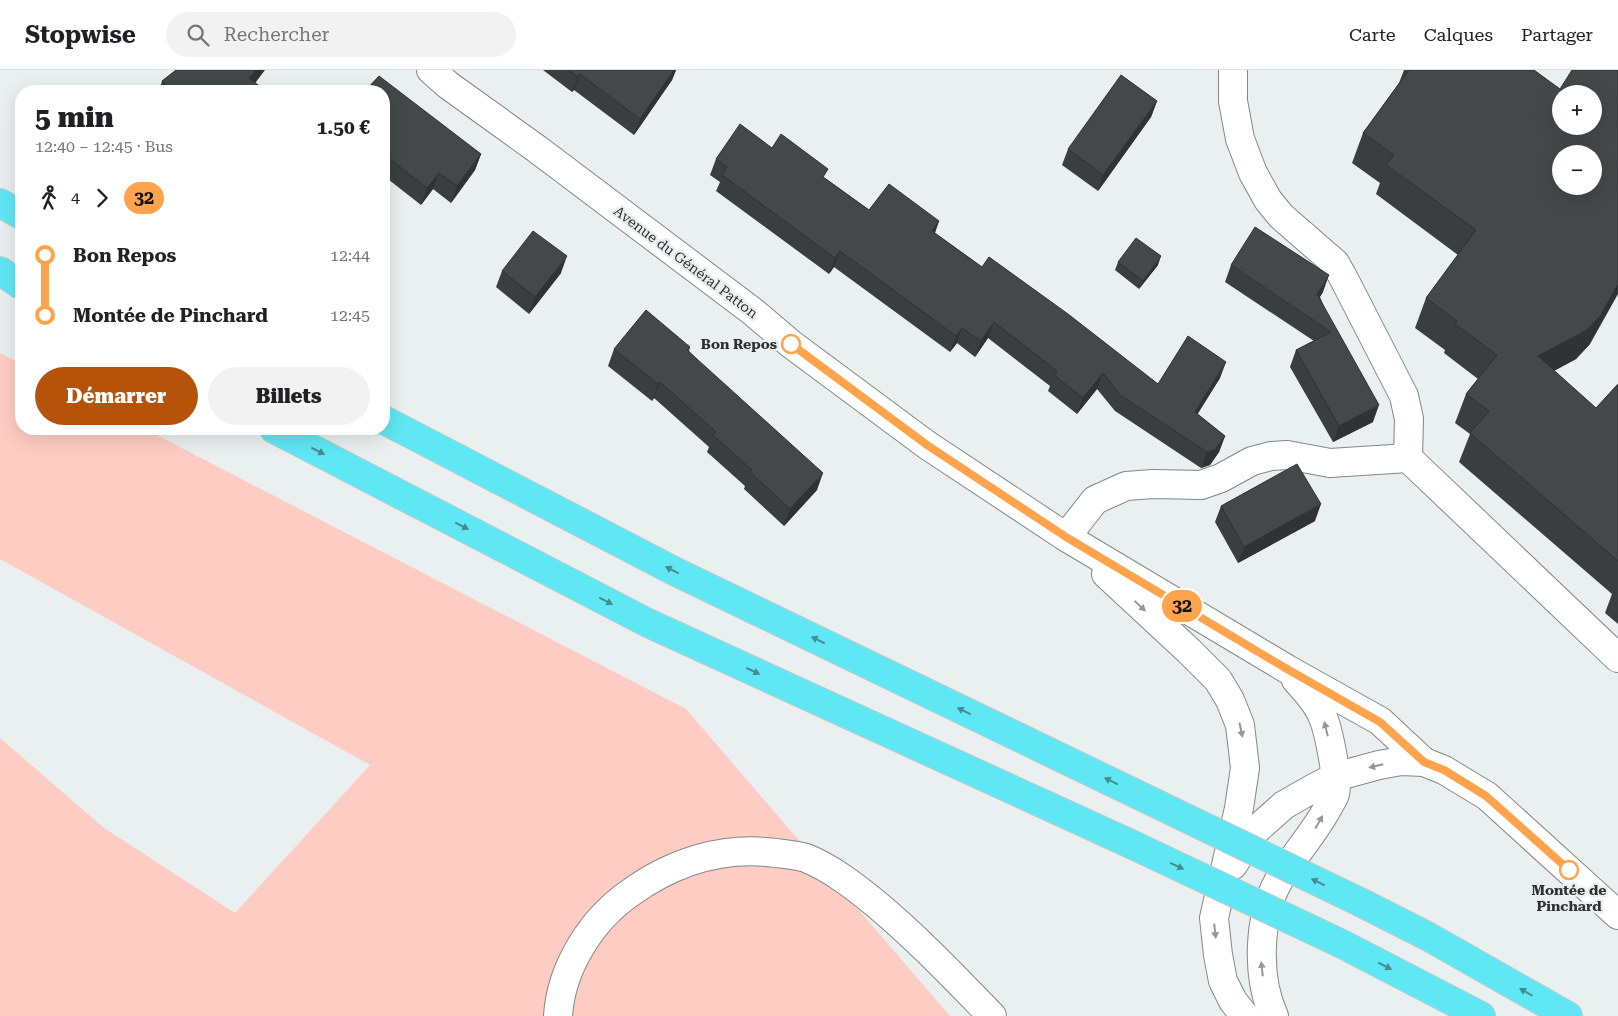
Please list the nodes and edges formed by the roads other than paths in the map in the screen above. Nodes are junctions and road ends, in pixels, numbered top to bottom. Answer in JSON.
{"nodes":[{"id":1,"x":431,"y":70,"type":"edge"},
{"id":2,"x":1233,"y":70,"type":"edge"},
{"id":3,"x":0,"y":202,"type":"edge"},
{"id":4,"x":15,"y":211,"type":"edge"},
{"id":5,"x":0,"y":272,"type":"edge"},
{"id":6,"x":15,"y":281,"type":"edge"},
{"id":7,"x":390,"y":423,"type":"edge"},
{"id":8,"x":286,"y":435,"type":"edge"},
{"id":9,"x":1408,"y":458,"type":"junction"},
{"id":10,"x":1066,"y":537,"type":"junction"},
{"id":11,"x":1618,"y":658,"type":"edge"},
{"id":12,"x":1287,"y":669,"type":"junction"},
{"id":13,"x":1424,"y":762,"type":"junction"},
{"id":14,"x":1335,"y":777,"type":"junction"},
{"id":15,"x":1222,"y":884,"type":"junction"},
{"id":16,"x":1618,"y":916,"type":"edge"},
{"id":17,"x":558,"y":1016,"type":"edge"},
{"id":18,"x":992,"y":1016,"type":"edge"},
{"id":19,"x":1245,"y":1016,"type":"edge"},
{"id":20,"x":1274,"y":1016,"type":"edge"},
{"id":21,"x":1481,"y":1016,"type":"edge"},
{"id":22,"x":1568,"y":1016,"type":"edge"}],
"edges":[{"from":1,"to":10,"type":"street","name":"Avenue du Général Patton"},
{"from":2,"to":9,"type":"street"},
{"from":3,"to":4,"type":"highway"},
{"from":5,"to":6,"type":"highway"},
{"from":22,"to":7,"type":"highway","one_way":true,"bridge":true},
{"from":8,"to":21,"type":"highway","one_way":true,"bridge":true},
{"from":9,"to":10,"type":"street"},
{"from":9,"to":11,"type":"street"},
{"from":10,"to":12,"type":"street","name":"Avenue du Général Patton"},
{"from":10,"to":15,"type":"street","name":"Avenue du Général Patton","one_way":true},
{"from":12,"to":13,"type":"street","name":"Avenue du Général Patton"},
{"from":14,"to":12,"type":"street","name":"Avenue du Général Patton","one_way":true},
{"from":13,"to":14,"type":"street","name":"Avenue du Général Patton","one_way":true},
{"from":13,"to":16,"type":"street","name":"Avenue du Général Patton"},
{"from":14,"to":15,"type":"street","name":"Avenue du Général Patton"},
{"from":20,"to":14,"type":"street","one_way":true},
{"from":15,"to":19,"type":"street","one_way":true},
{"from":17,"to":18,"type":"street"}]}
